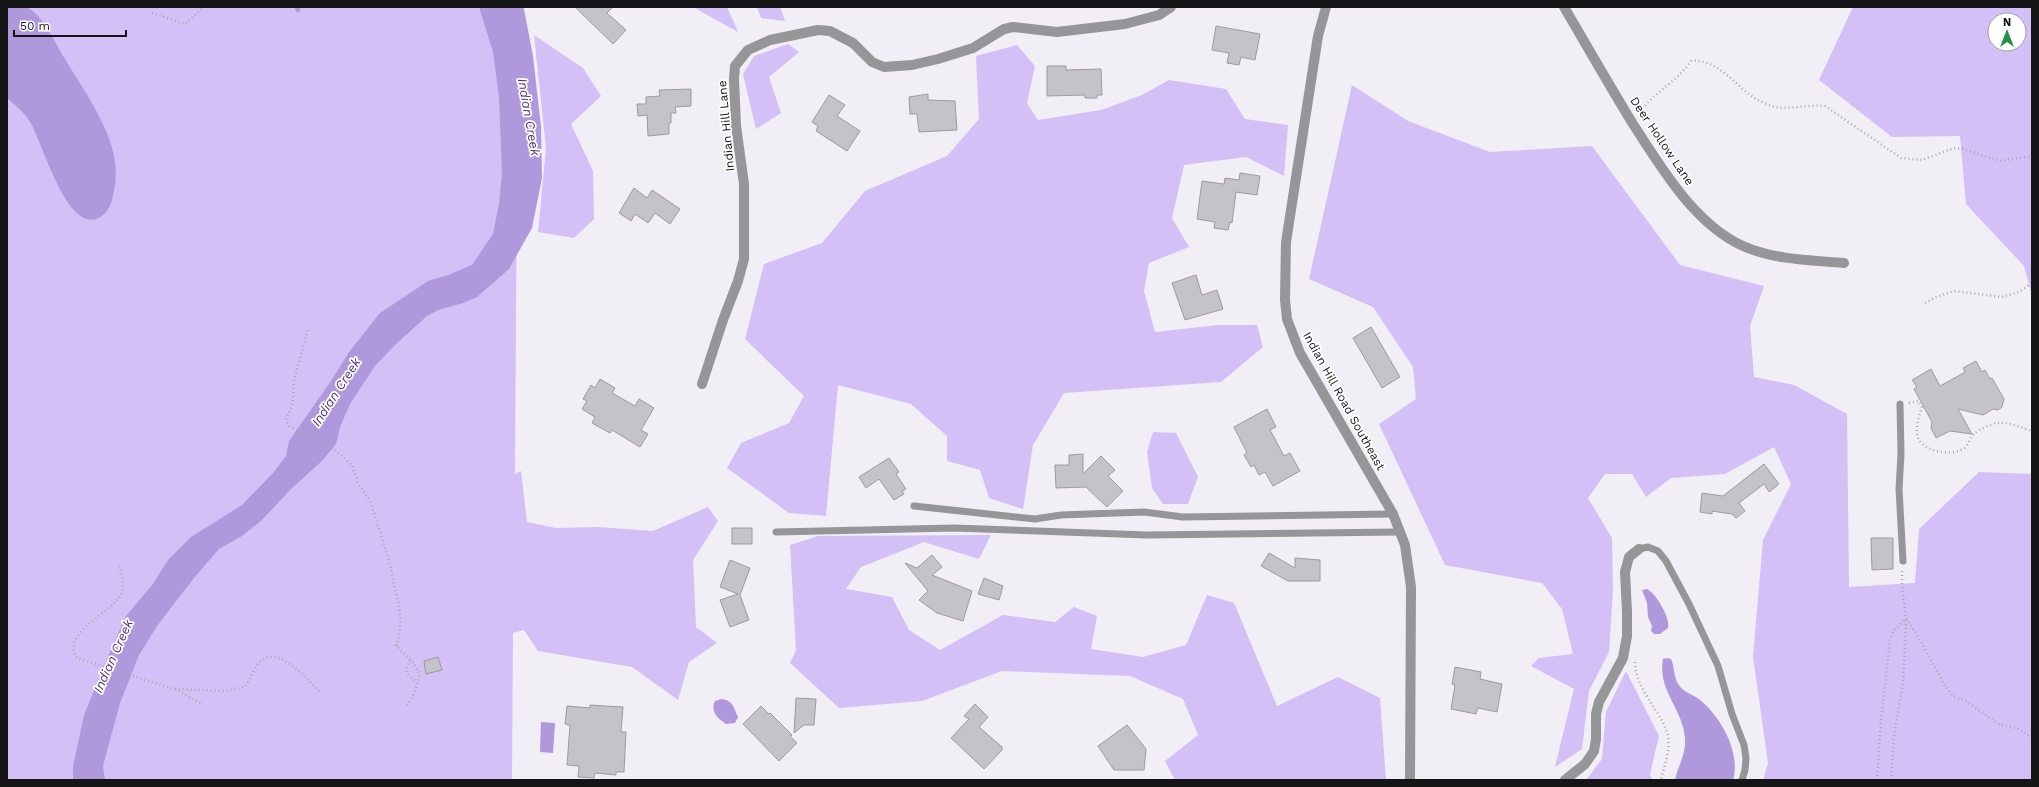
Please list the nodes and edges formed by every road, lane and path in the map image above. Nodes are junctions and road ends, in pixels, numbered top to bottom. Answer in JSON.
{"nodes":[{"id":1,"x":204,"y":7,"type":"edge"},
{"id":2,"x":1171,"y":7,"type":"edge"},
{"id":3,"x":1326,"y":7,"type":"edge"},
{"id":4,"x":1564,"y":7,"type":"edge"},
{"id":5,"x":152,"y":13,"type":"dead end"},
{"id":6,"x":1632,"y":122,"type":"junction"},
{"id":7,"x":2032,"y":156,"type":"edge"},
{"id":8,"x":1844,"y":263,"type":"dead end"},
{"id":9,"x":2032,"y":283,"type":"edge"},
{"id":10,"x":1925,"y":303,"type":"dead end"},
{"id":11,"x":308,"y":330,"type":"dead end"},
{"id":12,"x":702,"y":384,"type":"dead end"},
{"id":13,"x":1900,"y":404,"type":"joint"},
{"id":14,"x":2032,"y":432,"type":"edge"},
{"id":15,"x":914,"y":506,"type":"dead end"},
{"id":16,"x":1393,"y":514,"type":"junction"},
{"id":17,"x":776,"y":532,"type":"dead end"},
{"id":18,"x":1400,"y":532,"type":"junction"},
{"id":19,"x":1639,"y":549,"type":"joint"},
{"id":20,"x":1903,"y":561,"type":"joint"},
{"id":21,"x":119,"y":566,"type":"dead end"},
{"id":22,"x":1906,"y":618,"type":"junction"},
{"id":23,"x":1636,"y":657,"type":"dead end"},
{"id":24,"x":410,"y":660,"type":"junction"},
{"id":25,"x":417,"y":682,"type":"junction"},
{"id":26,"x":174,"y":689,"type":"junction"},
{"id":27,"x":321,"y":693,"type":"dead end"},
{"id":28,"x":202,"y":704,"type":"dead end"},
{"id":29,"x":406,"y":707,"type":"dead end"},
{"id":30,"x":2032,"y":738,"type":"edge"},
{"id":31,"x":1410,"y":780,"type":"edge"},
{"id":32,"x":1565,"y":780,"type":"edge"},
{"id":33,"x":1661,"y":780,"type":"edge"},
{"id":34,"x":1742,"y":780,"type":"edge"},
{"id":35,"x":1877,"y":780,"type":"edge"},
{"id":36,"x":1891,"y":780,"type":"edge"}],
"edges":[{"from":1,"to":5,"type":"path"},
{"from":2,"to":12,"type":"street","name":"Indian Hill Lane"},
{"from":3,"to":16,"type":"street","name":"Indian Hill Road Southeast"},
{"from":4,"to":6,"type":"street","name":"Deer Hollow Lane"},
{"from":6,"to":7,"type":"path"},
{"from":6,"to":8,"type":"street","name":"Deer Hollow Lane"},
{"from":9,"to":10,"type":"path"},
{"from":11,"to":24,"type":"path"},
{"from":13,"to":14,"type":"path"},
{"from":13,"to":20,"type":"lane"},
{"from":15,"to":16,"type":"lane"},
{"from":16,"to":18,"type":"street","name":"Indian Hill Road Southeast"},
{"from":17,"to":18,"type":"lane"},
{"from":18,"to":31,"type":"street","name":"Indian Hill Road Southeast"},
{"from":19,"to":32,"type":"street"},
{"from":19,"to":34,"type":"lane"},
{"from":20,"to":22,"type":"path"},
{"from":21,"to":26,"type":"path"},
{"from":22,"to":30,"type":"path"},
{"from":22,"to":35,"type":"path"},
{"from":22,"to":36,"type":"path"},
{"from":23,"to":33,"type":"path"},
{"from":24,"to":25,"type":"path"},
{"from":24,"to":25,"type":"path"},
{"from":25,"to":29,"type":"path"},
{"from":26,"to":27,"type":"path"},
{"from":26,"to":28,"type":"path"}]}
